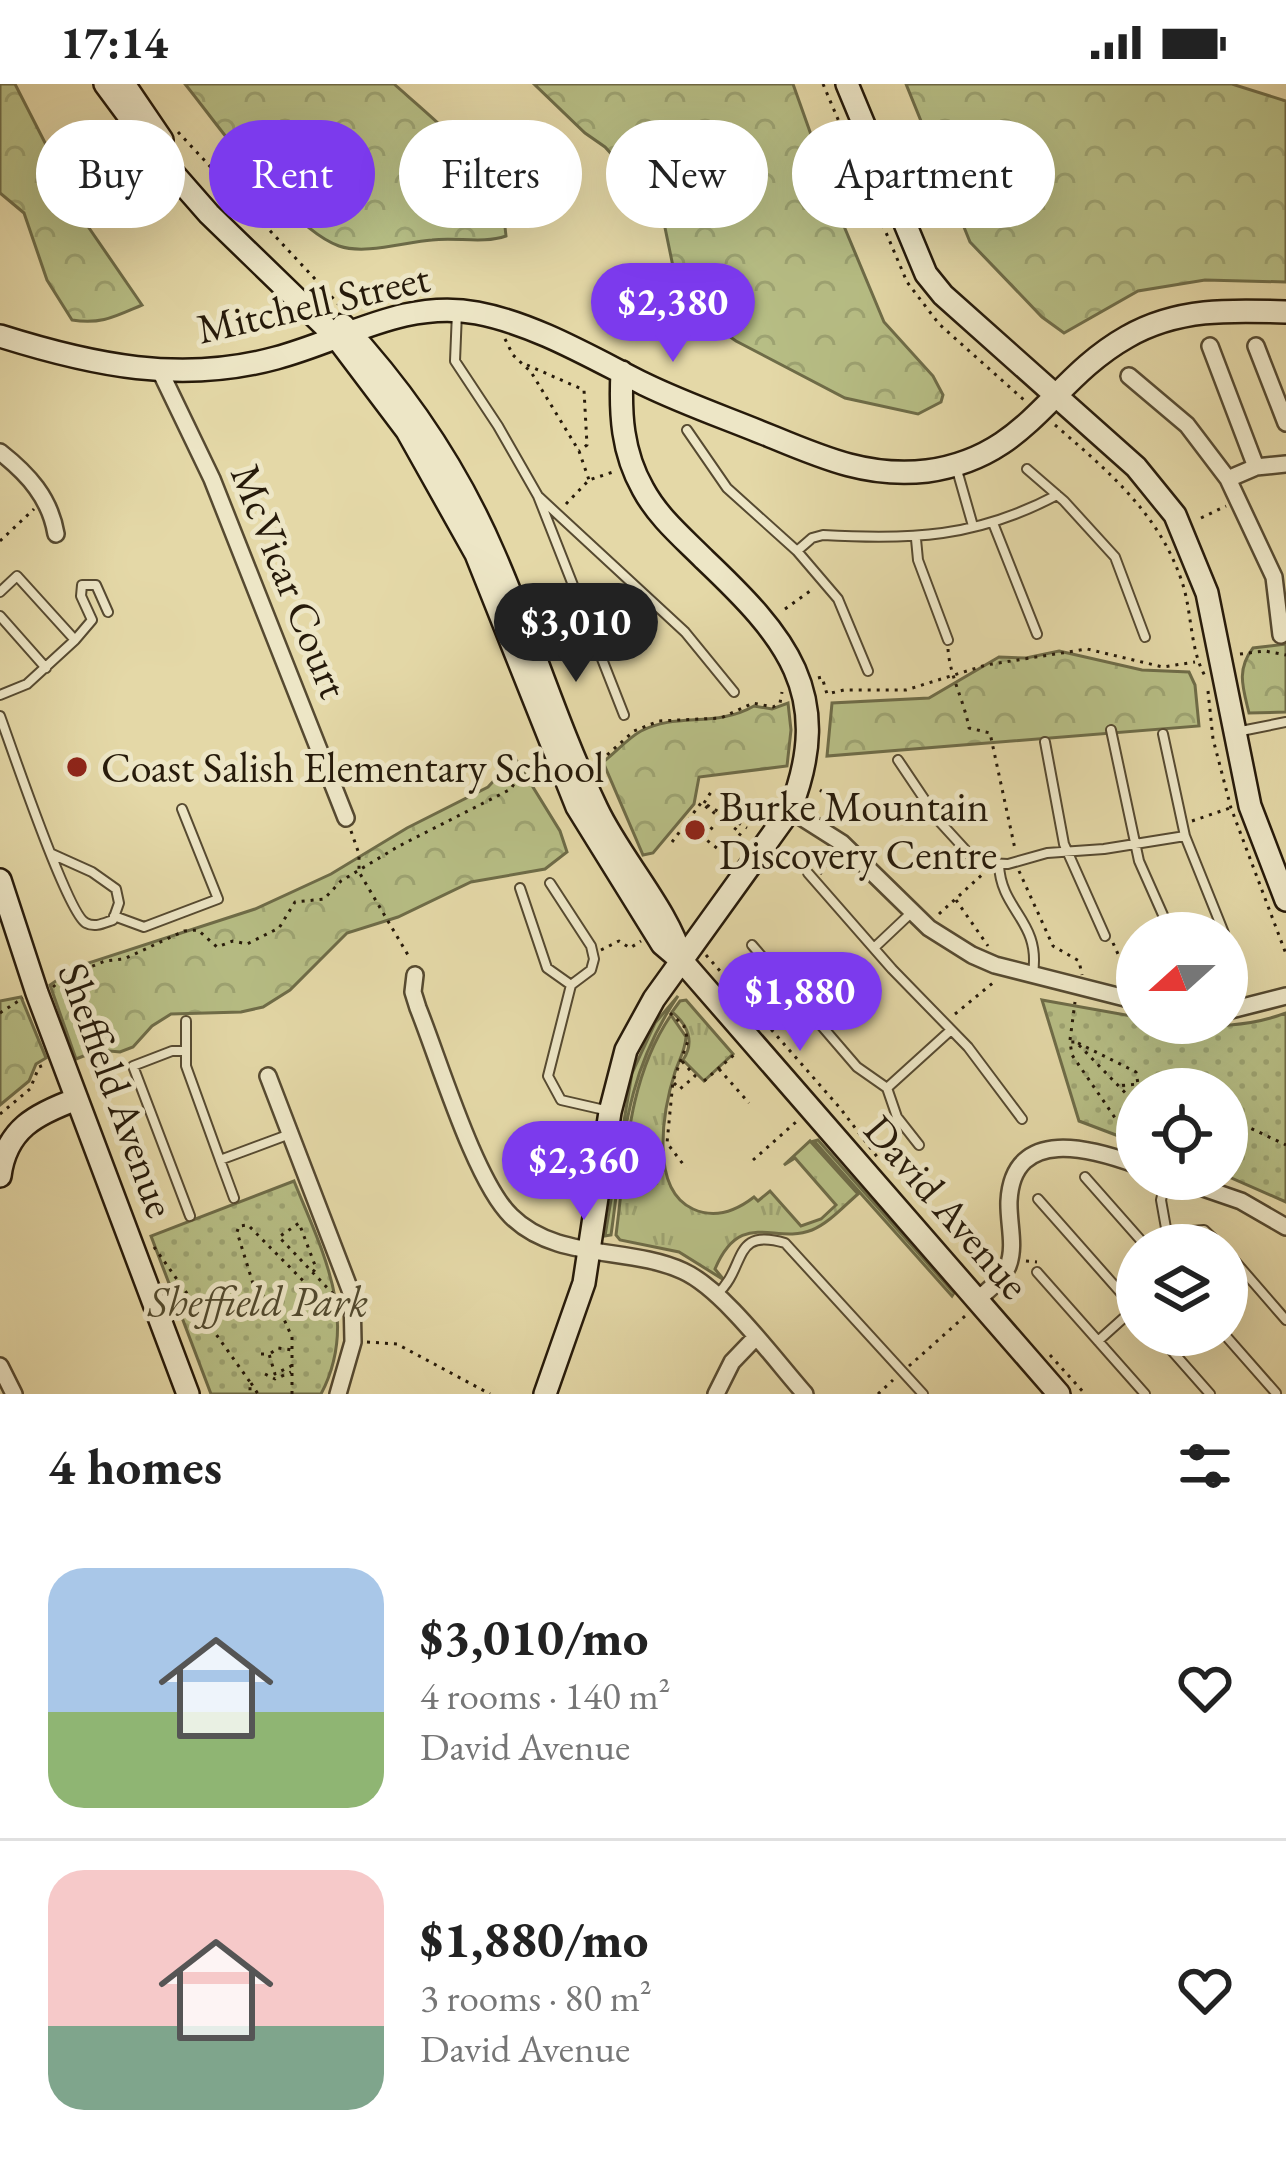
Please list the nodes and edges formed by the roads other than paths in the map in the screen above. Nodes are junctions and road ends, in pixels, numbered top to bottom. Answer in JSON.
{"nodes":[{"id":1,"x":105,"y":84,"type":"edge"},
{"id":2,"x":124,"y":84,"type":"edge"},
{"id":3,"x":847,"y":84,"type":"edge"},
{"id":4,"x":457,"y":310,"type":"junction"},
{"id":5,"x":1286,"y":312,"type":"edge"},
{"id":6,"x":345,"y":328,"type":"junction"},
{"id":7,"x":0,"y":336,"type":"edge"},
{"id":8,"x":1210,"y":346,"type":"dead end"},
{"id":9,"x":1256,"y":346,"type":"dead end"},
{"id":10,"x":622,"y":372,"type":"junction"},
{"id":11,"x":161,"y":373,"type":"junction"},
{"id":12,"x":1129,"y":376,"type":"dead end"},
{"id":13,"x":1056,"y":398,"type":"junction"},
{"id":14,"x":1286,"y":423,"type":"edge"},
{"id":15,"x":687,"y":430,"type":"dead end"},
{"id":16,"x":0,"y":452,"type":"edge"},
{"id":17,"x":1286,"y":464,"type":"edge"},
{"id":18,"x":956,"y":466,"type":"junction"},
{"id":19,"x":1256,"y":466,"type":"junction"},
{"id":20,"x":1028,"y":469,"type":"dead end"},
{"id":21,"x":1228,"y":479,"type":"junction"},
{"id":22,"x":1057,"y":495,"type":"junction"},
{"id":23,"x":538,"y":496,"type":"junction"},
{"id":24,"x":993,"y":523,"type":"junction"},
{"id":25,"x":973,"y":526,"type":"junction"},
{"id":26,"x":56,"y":534,"type":"dead end"},
{"id":27,"x":916,"y":538,"type":"junction"},
{"id":28,"x":797,"y":551,"type":"junction"},
{"id":29,"x":0,"y":592,"type":"edge"},
{"id":30,"x":108,"y":612,"type":"dead end"},
{"id":31,"x":0,"y":616,"type":"edge"},
{"id":32,"x":1037,"y":634,"type":"road end"},
{"id":33,"x":1281,"y":635,"type":"dead end"},
{"id":34,"x":1145,"y":637,"type":"road end"},
{"id":35,"x":75,"y":640,"type":"junction"},
{"id":36,"x":948,"y":640,"type":"road end"},
{"id":37,"x":46,"y":668,"type":"junction"},
{"id":38,"x":868,"y":670,"type":"dead end"},
{"id":39,"x":734,"y":692,"type":"dead end"},
{"id":40,"x":0,"y":694,"type":"edge"},
{"id":41,"x":0,"y":716,"type":"edge"},
{"id":42,"x":626,"y":719,"type":"road end"},
{"id":43,"x":1286,"y":722,"type":"edge"},
{"id":44,"x":1111,"y":730,"type":"dead end"},
{"id":45,"x":1234,"y":733,"type":"junction"},
{"id":46,"x":1163,"y":734,"type":"dead end"},
{"id":47,"x":1045,"y":742,"type":"dead end"},
{"id":48,"x":898,"y":760,"type":"dead end"},
{"id":49,"x":182,"y":809,"type":"dead end"},
{"id":50,"x":790,"y":810,"type":"junction"},
{"id":51,"x":346,"y":818,"type":"road end"},
{"id":52,"x":1185,"y":836,"type":"junction"},
{"id":53,"x":1134,"y":843,"type":"junction"},
{"id":54,"x":1066,"y":851,"type":"junction"},
{"id":55,"x":52,"y":854,"type":"junction"},
{"id":56,"x":999,"y":865,"type":"junction"},
{"id":57,"x":808,"y":873,"type":"dead end"},
{"id":58,"x":0,"y":880,"type":"edge"},
{"id":59,"x":550,"y":883,"type":"dead end"},
{"id":60,"x":520,"y":888,"type":"dead end"},
{"id":61,"x":1286,"y":900,"type":"edge"},
{"id":62,"x":5,"y":910,"type":"edge"},
{"id":63,"x":913,"y":912,"type":"junction"},
{"id":64,"x":1162,"y":912,"type":"edge"},
{"id":65,"x":1216,"y":912,"type":"edge"},
{"id":66,"x":115,"y":916,"type":"junction"},
{"id":67,"x":1105,"y":936,"type":"road end"},
{"id":68,"x":752,"y":945,"type":"dead end"},
{"id":69,"x":875,"y":947,"type":"junction"},
{"id":70,"x":682,"y":961,"type":"junction"},
{"id":71,"x":415,"y":975,"type":"dead end"},
{"id":72,"x":1032,"y":975,"type":"junction"},
{"id":73,"x":571,"y":985,"type":"junction"},
{"id":74,"x":1116,"y":990,"type":"edge"},
{"id":75,"x":1286,"y":996,"type":"edge"},
{"id":76,"x":1248,"y":1006,"type":"edge"},
{"id":77,"x":186,"y":1022,"type":"dead end"},
{"id":78,"x":948,"y":1027,"type":"junction"},
{"id":79,"x":186,"y":1051,"type":"junction"},
{"id":80,"x":268,"y":1076,"type":"dead end"},
{"id":81,"x":887,"y":1088,"type":"junction"},
{"id":82,"x":77,"y":1099,"type":"junction"},
{"id":83,"x":610,"y":1112,"type":"junction"},
{"id":84,"x":1022,"y":1119,"type":"dead end"},
{"id":85,"x":292,"y":1134,"type":"junction"},
{"id":86,"x":919,"y":1145,"type":"dead end"},
{"id":87,"x":1116,"y":1153,"type":"edge"},
{"id":88,"x":220,"y":1160,"type":"junction"},
{"id":89,"x":0,"y":1176,"type":"edge"},
{"id":90,"x":1084,"y":1177,"type":"dead end"},
{"id":91,"x":234,"y":1198,"type":"dead end"},
{"id":92,"x":1038,"y":1198,"type":"dead end"},
{"id":93,"x":1235,"y":1200,"type":"edge"},
{"id":94,"x":190,"y":1216,"type":"dead end"},
{"id":95,"x":1126,"y":1224,"type":"edge"},
{"id":96,"x":1286,"y":1227,"type":"edge"},
{"id":97,"x":591,"y":1250,"type":"junction"},
{"id":98,"x":1037,"y":1272,"type":"dead end"},
{"id":99,"x":1248,"y":1276,"type":"edge"},
{"id":100,"x":1116,"y":1286,"type":"edge"},
{"id":101,"x":716,"y":1294,"type":"junction"},
{"id":102,"x":971,"y":1308,"type":"junction"},
{"id":103,"x":1286,"y":1320,"type":"edge"},
{"id":104,"x":1116,"y":1325,"type":"edge"},
{"id":105,"x":755,"y":1338,"type":"junction"},
{"id":106,"x":1098,"y":1341,"type":"junction"},
{"id":107,"x":1177,"y":1356,"type":"edge"},
{"id":108,"x":1243,"y":1356,"type":"edge"},
{"id":109,"x":0,"y":1366,"type":"edge"},
{"id":110,"x":1276,"y":1393,"type":"edge"},
{"id":111,"x":14,"y":1394,"type":"edge"},
{"id":112,"x":188,"y":1394,"type":"edge"},
{"id":113,"x":338,"y":1394,"type":"edge"},
{"id":114,"x":544,"y":1394,"type":"edge"},
{"id":115,"x":716,"y":1394,"type":"edge"},
{"id":116,"x":805,"y":1394,"type":"edge"},
{"id":117,"x":923,"y":1394,"type":"edge"},
{"id":118,"x":1059,"y":1394,"type":"edge"},
{"id":119,"x":1145,"y":1394,"type":"edge"},
{"id":120,"x":1210,"y":1394,"type":"edge"}],
"edges":[{"from":1,"to":6,"type":"street","name":"David Avenue"},
{"from":2,"to":6,"type":"street","name":"David Avenue"},
{"from":3,"to":13,"type":"street"},
{"from":4,"to":6,"type":"street","name":"Mitchell Street"},
{"from":4,"to":10,"type":"street","name":"Mitchell Street"},
{"from":4,"to":23,"type":"lane"},
{"from":5,"to":13,"type":"street","name":"Mitchell Street"},
{"from":6,"to":11,"type":"street","name":"Mitchell Street"},
{"from":6,"to":70,"type":"street","name":"David Avenue"},
{"from":7,"to":11,"type":"street","name":"Mitchell Street"},
{"from":8,"to":19,"type":"street"},
{"from":9,"to":14,"type":"street"},
{"from":10,"to":18,"type":"street","name":"Mitchell Street"},
{"from":10,"to":50,"type":"street"},
{"from":11,"to":51,"type":"street","name":"McVicar Court"},
{"from":12,"to":21,"type":"street"},
{"from":13,"to":18,"type":"street","name":"Mitchell Street"},
{"from":13,"to":45,"type":"street"},
{"from":15,"to":28,"type":"lane"},
{"from":16,"to":26,"type":"street"},
{"from":17,"to":19,"type":"street"},
{"from":18,"to":25,"type":"lane"},
{"from":19,"to":21,"type":"street"},
{"from":20,"to":22,"type":"lane"},
{"from":21,"to":33,"type":"street"},
{"from":22,"to":24,"type":"lane"},
{"from":22,"to":34,"type":"lane"},
{"from":23,"to":39,"type":"lane"},
{"from":23,"to":42,"type":"lane"},
{"from":24,"to":25,"type":"lane"},
{"from":24,"to":32,"type":"lane"},
{"from":25,"to":27,"type":"lane"},
{"from":27,"to":28,"type":"lane"},
{"from":27,"to":36,"type":"lane"},
{"from":28,"to":38,"type":"lane"},
{"from":29,"to":35,"type":"lane"},
{"from":30,"to":35,"type":"lane"},
{"from":31,"to":37,"type":"lane"},
{"from":35,"to":37,"type":"lane"},
{"from":37,"to":40,"type":"lane"},
{"from":41,"to":55,"type":"lane"},
{"from":43,"to":45,"type":"lane"},
{"from":44,"to":53,"type":"lane"},
{"from":45,"to":61,"type":"street"},
{"from":46,"to":52,"type":"lane"},
{"from":47,"to":54,"type":"lane"},
{"from":48,"to":56,"type":"lane"},
{"from":49,"to":66,"type":"lane"},
{"from":50,"to":63,"type":"street"},
{"from":50,"to":70,"type":"street"},
{"from":52,"to":53,"type":"lane"},
{"from":52,"to":65,"type":"lane"},
{"from":53,"to":54,"type":"lane"},
{"from":53,"to":64,"type":"lane"},
{"from":54,"to":56,"type":"lane"},
{"from":54,"to":67,"type":"lane"},
{"from":55,"to":66,"type":"lane"},
{"from":55,"to":66,"type":"lane"},
{"from":56,"to":72,"type":"lane"},
{"from":57,"to":69,"type":"lane"},
{"from":58,"to":62,"type":"street","name":"Sheffield Avenue"},
{"from":59,"to":73,"type":"lane"},
{"from":60,"to":73,"type":"lane"},
{"from":62,"to":82,"type":"street","name":"Sheffield Avenue"},
{"from":63,"to":69,"type":"lane"},
{"from":63,"to":72,"type":"street"},
{"from":68,"to":81,"type":"lane"},
{"from":69,"to":78,"type":"lane"},
{"from":70,"to":83,"type":"street"},
{"from":70,"to":102,"type":"street","name":"David Avenue"},
{"from":71,"to":97,"type":"street"},
{"from":72,"to":74,"type":"street"},
{"from":73,"to":83,"type":"lane"},
{"from":75,"to":76,"type":"street"},
{"from":77,"to":79,"type":"lane"},
{"from":78,"to":81,"type":"lane"},
{"from":78,"to":84,"type":"lane"},
{"from":79,"to":88,"type":"lane"},
{"from":79,"to":94,"type":"lane"},
{"from":80,"to":85,"type":"street"},
{"from":81,"to":86,"type":"lane"},
{"from":82,"to":89,"type":"street"},
{"from":82,"to":112,"type":"street","name":"Sheffield Avenue"},
{"from":83,"to":97,"type":"street"},
{"from":85,"to":88,"type":"lane"},
{"from":85,"to":113,"type":"street"},
{"from":87,"to":102,"type":"street"},
{"from":88,"to":91,"type":"lane"},
{"from":90,"to":95,"type":"lane"},
{"from":92,"to":100,"type":"lane"},
{"from":93,"to":96,"type":"street"},
{"from":97,"to":101,"type":"street"},
{"from":97,"to":114,"type":"street"},
{"from":98,"to":106,"type":"lane"},
{"from":99,"to":103,"type":"lane"},
{"from":101,"to":105,"type":"street"},
{"from":101,"to":117,"type":"lane"},
{"from":102,"to":118,"type":"street","name":"David Avenue"},
{"from":104,"to":106,"type":"lane"},
{"from":105,"to":115,"type":"street"},
{"from":105,"to":116,"type":"street"},
{"from":106,"to":119,"type":"lane"},
{"from":107,"to":120,"type":"lane"},
{"from":108,"to":110,"type":"lane"},
{"from":109,"to":111,"type":"street"}]}
